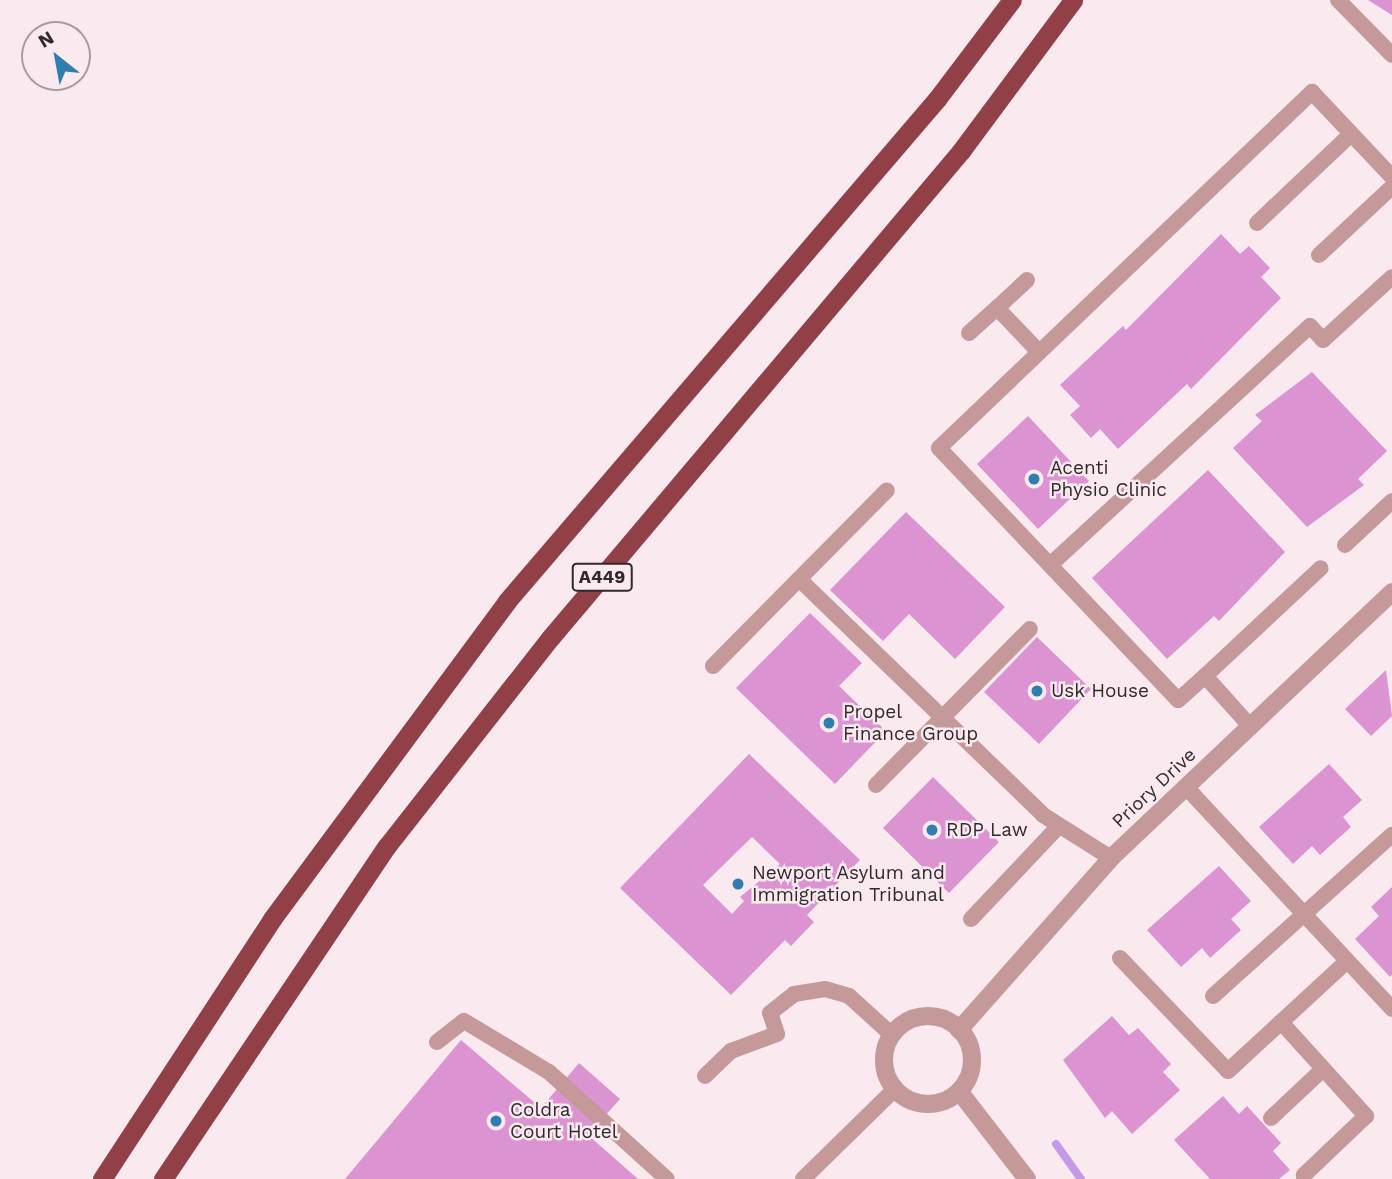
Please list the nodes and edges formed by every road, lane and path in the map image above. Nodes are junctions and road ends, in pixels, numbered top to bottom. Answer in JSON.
{"nodes":[{"id":1,"x":1012,"y":0,"type":"edge"},
{"id":2,"x":1073,"y":0,"type":"edge"},
{"id":3,"x":1339,"y":0,"type":"edge"},
{"id":4,"x":1392,"y":55,"type":"edge"},
{"id":5,"x":1351,"y":134,"type":"junction"},
{"id":6,"x":1392,"y":177,"type":"edge"},
{"id":7,"x":1392,"y":187,"type":"edge"},
{"id":8,"x":1257,"y":223,"type":"dead end"},
{"id":9,"x":1319,"y":255,"type":"dead end"},
{"id":10,"x":1392,"y":277,"type":"edge"},
{"id":11,"x":1027,"y":280,"type":"dead end"},
{"id":12,"x":997,"y":308,"type":"junction"},
{"id":13,"x":969,"y":333,"type":"dead end"},
{"id":14,"x":1039,"y":352,"type":"junction"},
{"id":15,"x":887,"y":490,"type":"dead end"},
{"id":16,"x":1392,"y":501,"type":"edge"},
{"id":17,"x":1345,"y":545,"type":"dead end"},
{"id":18,"x":1050,"y":565,"type":"junction"},
{"id":19,"x":1321,"y":568,"type":"dead end"},
{"id":20,"x":799,"y":579,"type":"junction"},
{"id":21,"x":1392,"y":592,"type":"edge"},
{"id":22,"x":1030,"y":629,"type":"dead end"},
{"id":23,"x":713,"y":666,"type":"dead end"},
{"id":24,"x":1205,"y":676,"type":"junction"},
{"id":25,"x":942,"y":718,"type":"junction"},
{"id":26,"x":1250,"y":726,"type":"junction"},
{"id":27,"x":876,"y":785,"type":"dead end"},
{"id":28,"x":1186,"y":787,"type":"junction"},
{"id":29,"x":1059,"y":826,"type":"junction"},
{"id":30,"x":1392,"y":835,"type":"edge"},
{"id":31,"x":1111,"y":858,"type":"junction"},
{"id":32,"x":1301,"y":916,"type":"junction"},
{"id":33,"x":971,"y":919,"type":"dead end"},
{"id":34,"x":1120,"y":958,"type":"dead end"},
{"id":35,"x":1344,"y":964,"type":"junction"},
{"id":36,"x":1213,"y":996,"type":"dead end"},
{"id":37,"x":1392,"y":1009,"type":"edge"},
{"id":38,"x":1281,"y":1022,"type":"junction"},
{"id":39,"x":959,"y":1030,"type":"junction"},
{"id":40,"x":892,"y":1035,"type":"junction"},
{"id":41,"x":437,"y":1042,"type":"dead end"},
{"id":42,"x":1323,"y":1069,"type":"junction"},
{"id":43,"x":705,"y":1076,"type":"dead end"},
{"id":44,"x":894,"y":1089,"type":"junction"},
{"id":45,"x":959,"y":1091,"type":"junction"},
{"id":46,"x":1271,"y":1118,"type":"dead end"},
{"id":47,"x":1304,"y":1175,"type":"dead end"},
{"id":48,"x":102,"y":1179,"type":"edge"},
{"id":49,"x":163,"y":1179,"type":"edge"},
{"id":50,"x":667,"y":1179,"type":"edge"},
{"id":51,"x":803,"y":1179,"type":"edge"},
{"id":52,"x":1027,"y":1179,"type":"edge"}],
"edges":[{"from":1,"to":48,"type":"highway","number":"A449"},
{"from":2,"to":49,"type":"highway","number":"A449"},
{"from":3,"to":4,"type":"lane"},
{"from":5,"to":6,"type":"lane"},
{"from":5,"to":8,"type":"lane"},
{"from":5,"to":14,"type":"lane"},
{"from":7,"to":9,"type":"lane"},
{"from":10,"to":18,"type":"lane"},
{"from":11,"to":12,"type":"lane"},
{"from":12,"to":13,"type":"lane"},
{"from":12,"to":14,"type":"lane"},
{"from":14,"to":18,"type":"lane"},
{"from":15,"to":20,"type":"lane"},
{"from":16,"to":17,"type":"lane"},
{"from":18,"to":24,"type":"lane"},
{"from":19,"to":24,"type":"lane"},
{"from":20,"to":23,"type":"lane"},
{"from":20,"to":25,"type":"lane"},
{"from":21,"to":26,"type":"street","name":"Priory Drive"},
{"from":22,"to":25,"type":"lane"},
{"from":24,"to":26,"type":"lane"},
{"from":25,"to":27,"type":"lane"},
{"from":25,"to":29,"type":"lane"},
{"from":26,"to":28,"type":"street","name":"Priory Drive"},
{"from":28,"to":31,"type":"street","name":"Priory Drive"},
{"from":28,"to":32,"type":"lane"},
{"from":29,"to":31,"type":"lane"},
{"from":29,"to":33,"type":"lane"},
{"from":30,"to":32,"type":"lane"},
{"from":31,"to":39,"type":"street","name":"Priory Drive"},
{"from":32,"to":35,"type":"lane"},
{"from":32,"to":36,"type":"lane"},
{"from":34,"to":38,"type":"lane"},
{"from":35,"to":37,"type":"lane"},
{"from":35,"to":38,"type":"lane"},
{"from":38,"to":42,"type":"lane"},
{"from":39,"to":40,"type":"street"},
{"from":39,"to":45,"type":"street"},
{"from":40,"to":43,"type":"lane"},
{"from":40,"to":44,"type":"street"},
{"from":41,"to":50,"type":"lane"},
{"from":42,"to":46,"type":"lane"},
{"from":42,"to":47,"type":"lane"},
{"from":44,"to":45,"type":"street"},
{"from":44,"to":51,"type":"lane"},
{"from":45,"to":52,"type":"street"}]}
